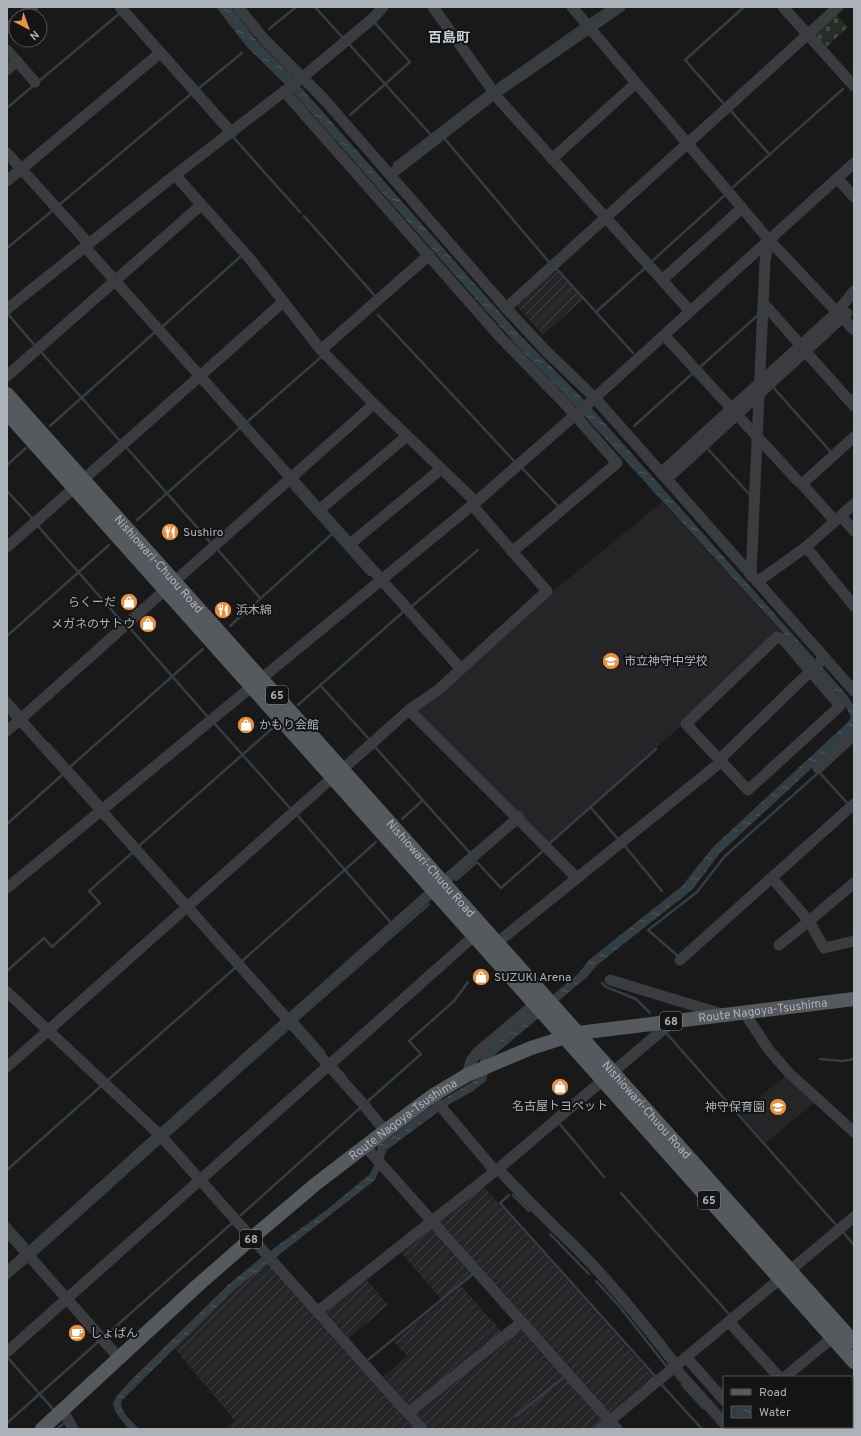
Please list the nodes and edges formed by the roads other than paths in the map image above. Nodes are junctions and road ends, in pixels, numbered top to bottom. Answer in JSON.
{"nodes":[{"id":1,"x":120,"y":7,"type":"edge"},
{"id":2,"x":238,"y":7,"type":"edge"},
{"id":3,"x":383,"y":7,"type":"edge"},
{"id":4,"x":433,"y":7,"type":"edge"},
{"id":5,"x":572,"y":7,"type":"edge"},
{"id":6,"x":620,"y":7,"type":"edge"},
{"id":7,"x":783,"y":7,"type":"edge"},
{"id":8,"x":838,"y":7,"type":"edge"},
{"id":9,"x":590,"y":28,"type":"junction"},
{"id":10,"x":805,"y":36,"type":"junction"},
{"id":11,"x":7,"y":50,"type":"edge"},
{"id":12,"x":160,"y":53,"type":"junction"},
{"id":13,"x":17,"y":62,"type":"junction"},
{"id":14,"x":7,"y":70,"type":"edge"},
{"id":15,"x":301,"y":78,"type":"junction"},
{"id":16,"x":35,"y":82,"type":"dead end"},
{"id":17,"x":636,"y":83,"type":"junction"},
{"id":18,"x":854,"y":86,"type":"edge"},
{"id":19,"x":286,"y":90,"type":"junction"},
{"id":20,"x":494,"y":94,"type":"junction"},
{"id":21,"x":231,"y":132,"type":"junction"},
{"id":22,"x":687,"y":143,"type":"junction"},
{"id":23,"x":7,"y":153,"type":"edge"},
{"id":24,"x":552,"y":159,"type":"junction"},
{"id":25,"x":854,"y":163,"type":"edge"},
{"id":26,"x":21,"y":169,"type":"junction"},
{"id":27,"x":175,"y":175,"type":"junction"},
{"id":28,"x":390,"y":175,"type":"junction"},
{"id":29,"x":837,"y":178,"type":"junction"},
{"id":30,"x":7,"y":181,"type":"edge"},
{"id":31,"x":854,"y":197,"type":"edge"},
{"id":32,"x":202,"y":205,"type":"junction"},
{"id":33,"x":742,"y":208,"type":"junction"},
{"id":34,"x":605,"y":218,"type":"junction"},
{"id":35,"x":769,"y":240,"type":"junction"},
{"id":36,"x":87,"y":246,"type":"junction"},
{"id":37,"x":429,"y":255,"type":"junction"},
{"id":38,"x":662,"y":280,"type":"junction"},
{"id":39,"x":115,"y":281,"type":"junction"},
{"id":40,"x":854,"y":292,"type":"edge"},
{"id":41,"x":283,"y":302,"type":"junction"},
{"id":42,"x":764,"y":304,"type":"junction"},
{"id":43,"x":854,"y":304,"type":"edge"},
{"id":44,"x":506,"y":308,"type":"junction"},
{"id":45,"x":7,"y":309,"type":"edge"},
{"id":46,"x":690,"y":311,"type":"junction"},
{"id":47,"x":840,"y":315,"type":"junction"},
{"id":48,"x":854,"y":330,"type":"edge"},
{"id":49,"x":664,"y":335,"type":"junction"},
{"id":50,"x":804,"y":348,"type":"junction"},
{"id":51,"x":321,"y":350,"type":"junction"},
{"id":52,"x":200,"y":375,"type":"junction"},
{"id":53,"x":7,"y":376,"type":"edge"},
{"id":54,"x":760,"y":389,"type":"junction"},
{"id":55,"x":7,"y":394,"type":"edge"},
{"id":56,"x":593,"y":400,"type":"junction"},
{"id":57,"x":374,"y":404,"type":"junction"},
{"id":58,"x":854,"y":406,"type":"edge"},
{"id":59,"x":734,"y":412,"type":"junction"},
{"id":60,"x":7,"y":414,"type":"edge"},
{"id":61,"x":577,"y":414,"type":"junction"},
{"id":62,"x":407,"y":436,"type":"junction"},
{"id":63,"x":854,"y":437,"type":"edge"},
{"id":64,"x":758,"y":438,"type":"junction"},
{"id":65,"x":441,"y":469,"type":"junction"},
{"id":66,"x":664,"y":476,"type":"junction"},
{"id":67,"x":291,"y":478,"type":"junction"},
{"id":68,"x":79,"y":483,"type":"junction"},
{"id":69,"x":802,"y":484,"type":"junction"},
{"id":70,"x":474,"y":503,"type":"junction"},
{"id":71,"x":854,"y":504,"type":"edge"},
{"id":72,"x":319,"y":510,"type":"junction"},
{"id":73,"x":838,"y":518,"type":"junction"},
{"id":74,"x":854,"y":532,"type":"edge"},
{"id":75,"x":350,"y":544,"type":"junction"},
{"id":76,"x":7,"y":547,"type":"edge"},
{"id":77,"x":806,"y":547,"type":"junction"},
{"id":78,"x":512,"y":552,"type":"junction"},
{"id":79,"x":754,"y":579,"type":"junction"},
{"id":80,"x":381,"y":580,"type":"junction"},
{"id":81,"x":170,"y":586,"type":"junction"},
{"id":82,"x":854,"y":606,"type":"edge"},
{"id":83,"x":823,"y":659,"type":"junction"},
{"id":84,"x":461,"y":669,"type":"junction"},
{"id":85,"x":810,"y":670,"type":"junction"},
{"id":86,"x":257,"y":683,"type":"junction"},
{"id":87,"x":854,"y":691,"type":"edge"},
{"id":88,"x":7,"y":705,"type":"edge"},
{"id":89,"x":409,"y":710,"type":"junction"},
{"id":90,"x":20,"y":720,"type":"junction"},
{"id":91,"x":7,"y":731,"type":"edge"},
{"id":92,"x":854,"y":735,"type":"edge"},
{"id":93,"x":721,"y":760,"type":"junction"},
{"id":94,"x":818,"y":768,"type":"dead end"},
{"id":95,"x":338,"y":773,"type":"junction"},
{"id":96,"x":854,"y":804,"type":"edge"},
{"id":97,"x":101,"y":810,"type":"junction"},
{"id":98,"x":519,"y":818,"type":"junction"},
{"id":99,"x":577,"y":878,"type":"junction"},
{"id":100,"x":772,"y":878,"type":"junction"},
{"id":101,"x":854,"y":883,"type":"edge"},
{"id":102,"x":439,"y":886,"type":"junction"},
{"id":103,"x":7,"y":888,"type":"edge"},
{"id":104,"x":187,"y":907,"type":"junction"},
{"id":105,"x":809,"y":921,"type":"junction"},
{"id":106,"x":474,"y":936,"type":"junction"},
{"id":107,"x":854,"y":941,"type":"edge"},
{"id":108,"x":498,"y":942,"type":"junction"},
{"id":109,"x":779,"y":945,"type":"dead end"},
{"id":110,"x":680,"y":960,"type":"dead end"},
{"id":111,"x":610,"y":980,"type":"dead end"},
{"id":112,"x":7,"y":992,"type":"edge"},
{"id":113,"x":854,"y":999,"type":"edge"},
{"id":114,"x":543,"y":1006,"type":"junction"},
{"id":115,"x":744,"y":1012,"type":"junction"},
{"id":116,"x":723,"y":1014,"type":"junction"},
{"id":117,"x":288,"y":1021,"type":"junction"},
{"id":118,"x":673,"y":1021,"type":"junction"},
{"id":119,"x":48,"y":1030,"type":"junction"},
{"id":120,"x":578,"y":1033,"type":"junction"},
{"id":121,"x":564,"y":1037,"type":"junction"},
{"id":122,"x":328,"y":1065,"type":"junction"},
{"id":123,"x":7,"y":1067,"type":"edge"},
{"id":124,"x":472,"y":1073,"type":"junction"},
{"id":125,"x":608,"y":1076,"type":"junction"},
{"id":126,"x":437,"y":1102,"type":"junction"},
{"id":127,"x":852,"y":1127,"type":"edge"},
{"id":128,"x":385,"y":1131,"type":"junction"},
{"id":129,"x":160,"y":1135,"type":"junction"},
{"id":130,"x":366,"y":1146,"type":"junction"},
{"id":131,"x":496,"y":1170,"type":"junction"},
{"id":132,"x":201,"y":1179,"type":"junction"},
{"id":133,"x":854,"y":1218,"type":"edge"},
{"id":134,"x":431,"y":1220,"type":"junction"},
{"id":135,"x":7,"y":1231,"type":"edge"},
{"id":136,"x":253,"y":1237,"type":"junction"},
{"id":137,"x":27,"y":1254,"type":"junction"},
{"id":138,"x":7,"y":1272,"type":"edge"},
{"id":139,"x":785,"y":1275,"type":"junction"},
{"id":140,"x":67,"y":1298,"type":"junction"},
{"id":141,"x":318,"y":1311,"type":"junction"},
{"id":142,"x":522,"y":1322,"type":"junction"},
{"id":143,"x":729,"y":1322,"type":"junction"},
{"id":144,"x":832,"y":1338,"type":"junction"},
{"id":145,"x":854,"y":1342,"type":"edge"},
{"id":146,"x":7,"y":1352,"type":"edge"},
{"id":147,"x":686,"y":1357,"type":"junction"},
{"id":148,"x":120,"y":1358,"type":"junction"},
{"id":149,"x":854,"y":1362,"type":"edge"},
{"id":150,"x":675,"y":1366,"type":"junction"},
{"id":151,"x":777,"y":1376,"type":"edge"},
{"id":152,"x":786,"y":1376,"type":"edge"},
{"id":153,"x":723,"y":1399,"type":"edge"},
{"id":154,"x":63,"y":1411,"type":"junction"},
{"id":155,"x":408,"y":1413,"type":"junction"},
{"id":156,"x":723,"y":1422,"type":"edge"},
{"id":157,"x":614,"y":1425,"type":"edge"},
{"id":158,"x":42,"y":1429,"type":"edge"},
{"id":159,"x":73,"y":1429,"type":"edge"},
{"id":160,"x":422,"y":1429,"type":"edge"},
{"id":161,"x":600,"y":1429,"type":"edge"}],
"edges":[{"from":1,"to":12,"type":"street"},
{"from":2,"to":15,"type":"street"},
{"from":3,"to":15,"type":"street"},
{"from":4,"to":20,"type":"street"},
{"from":5,"to":9,"type":"street"},
{"from":6,"to":9,"type":"street"},
{"from":7,"to":10,"type":"street"},
{"from":8,"to":10,"type":"street"},
{"from":9,"to":17,"type":"street"},
{"from":9,"to":20,"type":"street"},
{"from":10,"to":18,"type":"street"},
{"from":10,"to":22,"type":"street"},
{"from":11,"to":13,"type":"street"},
{"from":12,"to":21,"type":"street"},
{"from":12,"to":26,"type":"street"},
{"from":13,"to":14,"type":"street"},
{"from":13,"to":16,"type":"street"},
{"from":15,"to":19,"type":"street"},
{"from":15,"to":28,"type":"street"},
{"from":17,"to":22,"type":"street"},
{"from":17,"to":24,"type":"street"},
{"from":19,"to":21,"type":"street"},
{"from":19,"to":37,"type":"street"},
{"from":20,"to":24,"type":"street"},
{"from":20,"to":28,"type":"street"},
{"from":21,"to":27,"type":"street"},
{"from":22,"to":33,"type":"street"},
{"from":22,"to":34,"type":"street"},
{"from":23,"to":26,"type":"street"},
{"from":24,"to":34,"type":"street"},
{"from":25,"to":29,"type":"street"},
{"from":26,"to":30,"type":"street"},
{"from":26,"to":36,"type":"street"},
{"from":27,"to":32,"type":"street"},
{"from":27,"to":36,"type":"street"},
{"from":28,"to":44,"type":"street"},
{"from":29,"to":31,"type":"street"},
{"from":29,"to":35,"type":"street"},
{"from":32,"to":39,"type":"street"},
{"from":32,"to":41,"type":"street"},
{"from":33,"to":35,"type":"street"},
{"from":33,"to":38,"type":"street"},
{"from":34,"to":38,"type":"street"},
{"from":34,"to":44,"type":"street"},
{"from":35,"to":42,"type":"street"},
{"from":35,"to":46,"type":"street"},
{"from":35,"to":47,"type":"street"},
{"from":36,"to":39,"type":"street"},
{"from":36,"to":45,"type":"street"},
{"from":37,"to":51,"type":"street"},
{"from":37,"to":61,"type":"street"},
{"from":38,"to":46,"type":"street"},
{"from":39,"to":52,"type":"street"},
{"from":39,"to":53,"type":"street"},
{"from":40,"to":47,"type":"street"},
{"from":41,"to":51,"type":"street"},
{"from":41,"to":52,"type":"street"},
{"from":42,"to":50,"type":"street"},
{"from":42,"to":54,"type":"street"},
{"from":43,"to":47,"type":"street"},
{"from":44,"to":56,"type":"street"},
{"from":46,"to":49,"type":"street"},
{"from":47,"to":48,"type":"street"},
{"from":47,"to":50,"type":"street"},
{"from":49,"to":56,"type":"street"},
{"from":49,"to":59,"type":"street"},
{"from":50,"to":54,"type":"street"},
{"from":50,"to":58,"type":"street"},
{"from":51,"to":57,"type":"street"},
{"from":52,"to":67,"type":"street"},
{"from":52,"to":68,"type":"street"},
{"from":54,"to":59,"type":"street"},
{"from":54,"to":64,"type":"street"},
{"from":55,"to":68,"type":"main road","name":"Nishiowari-Chuou Road","number":"65"},
{"from":56,"to":61,"type":"street"},
{"from":56,"to":66,"type":"street"},
{"from":57,"to":62,"type":"street"},
{"from":57,"to":67,"type":"street"},
{"from":59,"to":64,"type":"street"},
{"from":59,"to":66,"type":"street"},
{"from":60,"to":68,"type":"main road","name":"Nishiowari-Chuou Road","number":"65"},
{"from":61,"to":70,"type":"street"},
{"from":61,"to":78,"type":"street"},
{"from":62,"to":65,"type":"street"},
{"from":62,"to":72,"type":"street"},
{"from":63,"to":69,"type":"street"},
{"from":64,"to":69,"type":"street"},
{"from":64,"to":79,"type":"street"},
{"from":65,"to":70,"type":"street"},
{"from":65,"to":75,"type":"street"},
{"from":66,"to":79,"type":"street"},
{"from":67,"to":72,"type":"street"},
{"from":67,"to":81,"type":"street"},
{"from":68,"to":76,"type":"street"},
{"from":68,"to":81,"type":"main road","name":"Nishiowari-Chuou Road","number":"65"},
{"from":69,"to":73,"type":"street"},
{"from":70,"to":78,"type":"street"},
{"from":70,"to":80,"type":"street"},
{"from":71,"to":73,"type":"street"},
{"from":72,"to":75,"type":"street"},
{"from":73,"to":74,"type":"street"},
{"from":73,"to":77,"type":"street"},
{"from":75,"to":80,"type":"street"},
{"from":77,"to":79,"type":"street"},
{"from":77,"to":82,"type":"street"},
{"from":78,"to":84,"type":"street"},
{"from":79,"to":83,"type":"street"},
{"from":80,"to":84,"type":"street"},
{"from":80,"to":86,"type":"street"},
{"from":81,"to":86,"type":"main road","name":"Nishiowari-Chuou Road","number":"65"},
{"from":81,"to":90,"type":"street"},
{"from":83,"to":85,"type":"street"},
{"from":83,"to":87,"type":"street"},
{"from":84,"to":89,"type":"street"},
{"from":85,"to":93,"type":"street"},
{"from":85,"to":93,"type":"street"},
{"from":85,"to":93,"type":"street"},
{"from":86,"to":95,"type":"main road","name":"Nishiowari-Chuou Road","number":"65"},
{"from":86,"to":97,"type":"street"},
{"from":88,"to":90,"type":"street"},
{"from":89,"to":95,"type":"street"},
{"from":89,"to":98,"type":"street"},
{"from":90,"to":91,"type":"street"},
{"from":90,"to":97,"type":"street"},
{"from":92,"to":94,"type":"street"},
{"from":93,"to":99,"type":"street"},
{"from":95,"to":102,"type":"main road","name":"Nishiowari-Chuou Road","number":"65"},
{"from":95,"to":104,"type":"street"},
{"from":96,"to":100,"type":"street"},
{"from":97,"to":103,"type":"street"},
{"from":97,"to":104,"type":"street"},
{"from":98,"to":99,"type":"street"},
{"from":98,"to":102,"type":"street"},
{"from":99,"to":108,"type":"street"},
{"from":100,"to":105,"type":"street"},
{"from":100,"to":110,"type":"street"},
{"from":101,"to":105,"type":"street"},
{"from":102,"to":106,"type":"main road","name":"Nishiowari-Chuou Road","number":"65"},
{"from":102,"to":108,"type":"main road","name":"Nishiowari-Chuou Road","number":"65"},
{"from":102,"to":117,"type":"street"},
{"from":104,"to":117,"type":"street"},
{"from":104,"to":119,"type":"street"},
{"from":105,"to":107,"type":"street"},
{"from":105,"to":109,"type":"street"},
{"from":106,"to":114,"type":"main road","name":"Nishiowari-Chuou Road","number":"65"},
{"from":106,"to":122,"type":"street"},
{"from":108,"to":114,"type":"main road","name":"Nishiowari-Chuou Road","number":"65"},
{"from":111,"to":116,"type":"street"},
{"from":112,"to":119,"type":"street"},
{"from":113,"to":115,"type":"main road","name":"Route Nagoya-Tsushima","number":"68"},
{"from":114,"to":120,"type":"main road","name":"Nishiowari-Chuou Road","number":"65"},
{"from":114,"to":121,"type":"main road","name":"Nishiowari-Chuou Road","number":"65"},
{"from":114,"to":124,"type":"street"},
{"from":115,"to":116,"type":"main road","name":"Route Nagoya-Tsushima","number":"68"},
{"from":115,"to":127,"type":"street"},
{"from":116,"to":118,"type":"main road","name":"Route Nagoya-Tsushima","number":"68"},
{"from":117,"to":122,"type":"street"},
{"from":117,"to":129,"type":"street"},
{"from":118,"to":120,"type":"main road","name":"Route Nagoya-Tsushima","number":"68"},
{"from":118,"to":125,"type":"street"},
{"from":119,"to":123,"type":"street"},
{"from":119,"to":129,"type":"street"},
{"from":120,"to":121,"type":"main road","name":"Route Nagoya-Tsushima","number":"68"},
{"from":120,"to":125,"type":"main road","name":"Nishiowari-Chuou Road","number":"65"},
{"from":121,"to":124,"type":"main road","name":"Route Nagoya-Tsushima","number":"68"},
{"from":121,"to":125,"type":"main road","name":"Nishiowari-Chuou Road","number":"65"},
{"from":122,"to":128,"type":"street"},
{"from":122,"to":132,"type":"street"},
{"from":124,"to":126,"type":"main road","name":"Route Nagoya-Tsushima","number":"68"},
{"from":125,"to":131,"type":"street"},
{"from":125,"to":139,"type":"main road","name":"Nishiowari-Chuou Road","number":"65"},
{"from":126,"to":128,"type":"main road","name":"Route Nagoya-Tsushima","number":"68"},
{"from":126,"to":131,"type":"street"},
{"from":128,"to":130,"type":"main road","name":"Route Nagoya-Tsushima","number":"68"},
{"from":129,"to":132,"type":"street"},
{"from":129,"to":137,"type":"street"},
{"from":130,"to":134,"type":"street"},
{"from":130,"to":136,"type":"main road","name":"Route Nagoya-Tsushima","number":"68"},
{"from":131,"to":134,"type":"street"},
{"from":131,"to":150,"type":"street"},
{"from":132,"to":136,"type":"street"},
{"from":132,"to":140,"type":"street"},
{"from":133,"to":139,"type":"street"},
{"from":134,"to":141,"type":"street"},
{"from":134,"to":142,"type":"street"},
{"from":135,"to":137,"type":"street"},
{"from":136,"to":141,"type":"street"},
{"from":136,"to":148,"type":"main road","name":"Route Nagoya-Tsushima","number":"68"},
{"from":137,"to":138,"type":"street"},
{"from":137,"to":140,"type":"street"},
{"from":139,"to":143,"type":"street"},
{"from":139,"to":144,"type":"main road","name":"Nishiowari-Chuou Road","number":"65"},
{"from":139,"to":145,"type":"main road","name":"Nishiowari-Chuou Road","number":"65"},
{"from":140,"to":146,"type":"street"},
{"from":140,"to":148,"type":"street"},
{"from":141,"to":155,"type":"street"},
{"from":142,"to":155,"type":"street"},
{"from":142,"to":157,"type":"street"},
{"from":143,"to":147,"type":"street"},
{"from":143,"to":151,"type":"street"},
{"from":144,"to":149,"type":"main road","name":"Nishiowari-Chuou Road","number":"65"},
{"from":144,"to":152,"type":"street"},
{"from":147,"to":150,"type":"street"},
{"from":147,"to":153,"type":"street"},
{"from":148,"to":154,"type":"main road","name":"Route Nagoya-Tsushima","number":"68"},
{"from":150,"to":156,"type":"street"},
{"from":150,"to":157,"type":"street"},
{"from":154,"to":158,"type":"main road","name":"Route Nagoya-Tsushima","number":"68"},
{"from":154,"to":159,"type":"street"},
{"from":155,"to":160,"type":"street"},
{"from":157,"to":161,"type":"street"}]}
